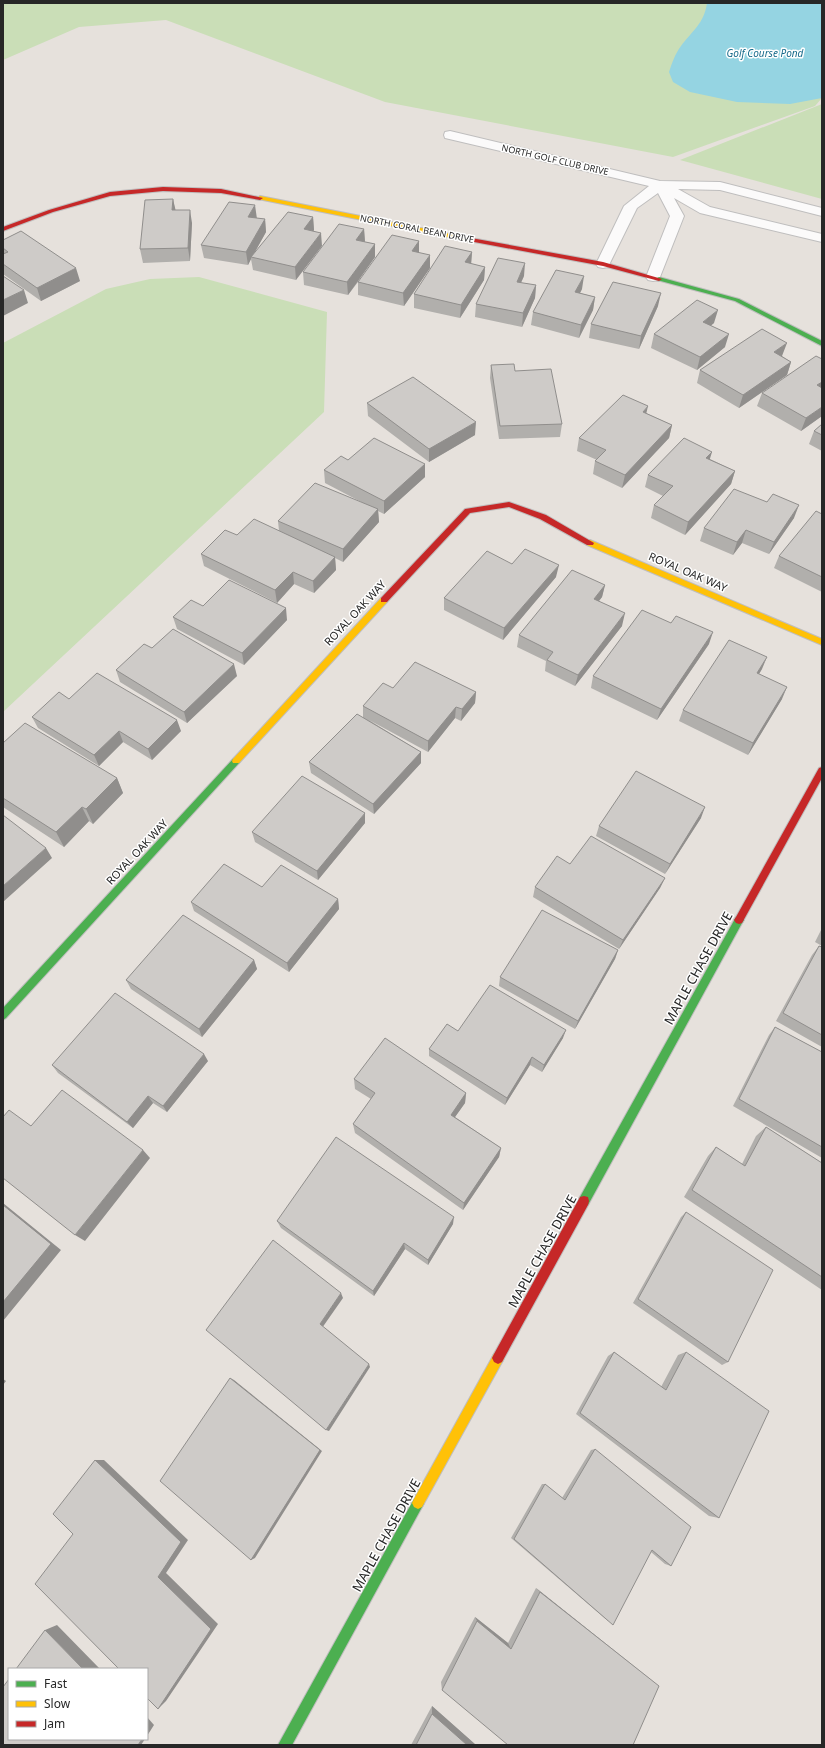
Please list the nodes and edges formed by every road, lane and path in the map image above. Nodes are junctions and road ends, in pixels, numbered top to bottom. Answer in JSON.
{"nodes":[{"id":1,"x":450,"y":135,"type":"dead end"},
{"id":2,"x":660,"y":185,"type":"junction"},
{"id":3,"x":822,"y":212,"type":"edge"},
{"id":4,"x":3,"y":229,"type":"edge"},
{"id":5,"x":822,"y":238,"type":"edge"},
{"id":6,"x":603,"y":264,"type":"junction"},
{"id":7,"x":653,"y":276,"type":"junction"},
{"id":8,"x":822,"y":344,"type":"edge"},
{"id":9,"x":822,"y":642,"type":"edge"},
{"id":10,"x":822,"y":770,"type":"edge"},
{"id":11,"x":3,"y":1015,"type":"edge"},
{"id":12,"x":285,"y":1745,"type":"edge"}],
"edges":[{"from":1,"to":2,"type":"street","name":"NORTH GOLF CLUB DRIVE"},
{"from":2,"to":3,"type":"street","name":"NORTH GOLF CLUB DRIVE"},
{"from":2,"to":5,"type":"street","name":"NORTH GOLF CLUB DRIVE"},
{"from":2,"to":6,"type":"street"},
{"from":2,"to":7,"type":"street"},
{"from":4,"to":6,"type":"street","name":"NORTH CORAL BEAN DRIVE"},
{"from":6,"to":7,"type":"street","name":"NORTH CORAL BEAN DRIVE"},
{"from":7,"to":8,"type":"street","name":"NORTH CORAL BEAN DRIVE"},
{"from":9,"to":11,"type":"street","name":"ROYAL OAK WAY"},
{"from":10,"to":12,"type":"street","name":"MAPLE CHASE DRIVE"}]}
